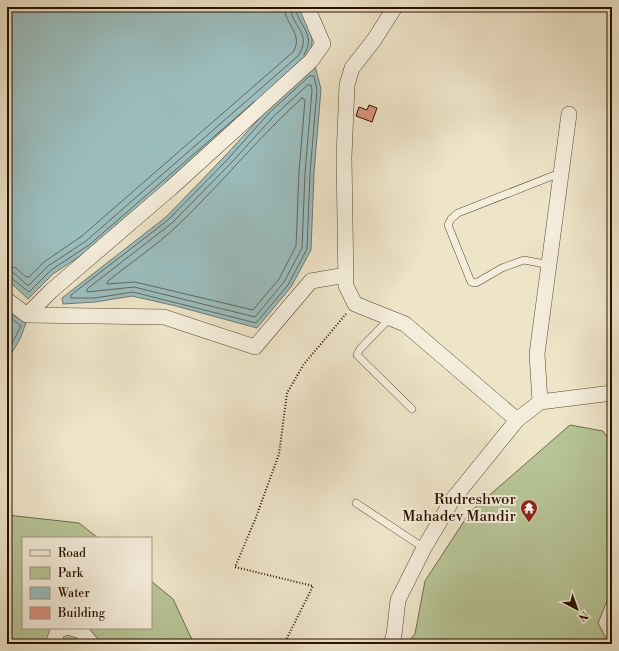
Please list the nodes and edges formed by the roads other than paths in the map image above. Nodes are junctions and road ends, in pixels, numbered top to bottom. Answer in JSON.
{"nodes":[{"id":1,"x":307,"y":7,"type":"edge"},
{"id":2,"x":395,"y":7,"type":"edge"},
{"id":3,"x":569,"y":114,"type":"dead end"},
{"id":4,"x":560,"y":173,"type":"junction"},
{"id":5,"x":550,"y":265,"type":"junction"},
{"id":6,"x":346,"y":275,"type":"junction"},
{"id":7,"x":7,"y":300,"type":"edge"},
{"id":8,"x":27,"y":315,"type":"junction"},
{"id":9,"x":390,"y":318,"type":"junction"},
{"id":10,"x":612,"y":394,"type":"edge"},
{"id":11,"x":540,"y":402,"type":"junction"},
{"id":12,"x":412,"y":409,"type":"dead end"},
{"id":13,"x":517,"y":420,"type":"junction"},
{"id":14,"x":356,"y":503,"type":"dead end"},
{"id":15,"x":424,"y":548,"type":"junction"},
{"id":16,"x":62,"y":629,"type":"edge"},
{"id":17,"x":74,"y":629,"type":"edge"},
{"id":18,"x":53,"y":644,"type":"edge"},
{"id":19,"x":92,"y":644,"type":"edge"},
{"id":20,"x":391,"y":644,"type":"edge"}],
"edges":[{"from":1,"to":8,"type":"street"},
{"from":2,"to":6,"type":"street"},
{"from":3,"to":4,"type":"street"},
{"from":4,"to":5,"type":"street"},
{"from":4,"to":5,"type":"lane"},
{"from":5,"to":11,"type":"street"},
{"from":6,"to":8,"type":"street"},
{"from":6,"to":9,"type":"street"},
{"from":7,"to":8,"type":"street"},
{"from":9,"to":12,"type":"lane"},
{"from":9,"to":13,"type":"street"},
{"from":10,"to":11,"type":"street"},
{"from":11,"to":13,"type":"street"},
{"from":13,"to":15,"type":"street"},
{"from":14,"to":15,"type":"lane"},
{"from":15,"to":20,"type":"street"},
{"from":16,"to":18,"type":"street"},
{"from":17,"to":19,"type":"street"}]}
